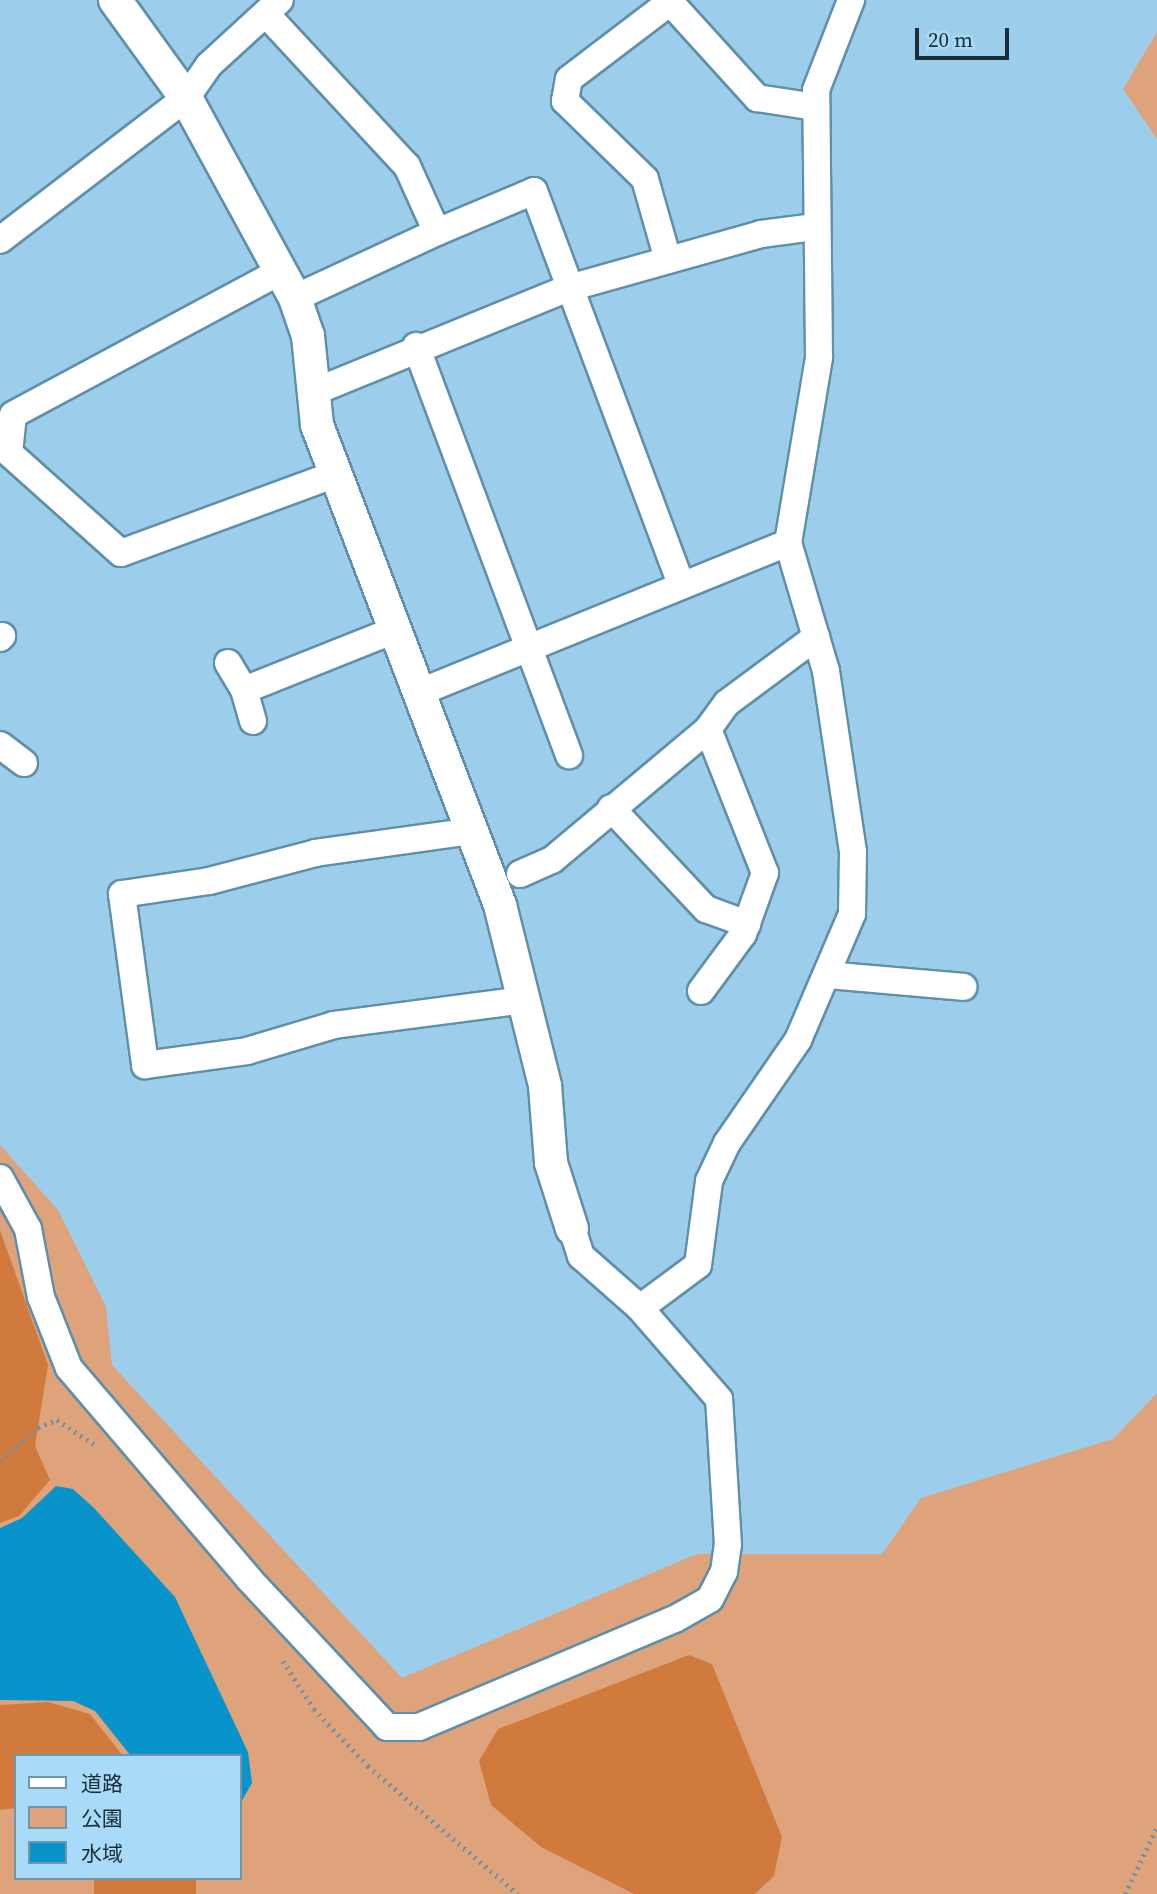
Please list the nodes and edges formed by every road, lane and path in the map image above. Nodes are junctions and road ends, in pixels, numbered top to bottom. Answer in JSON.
{"nodes":[{"id":1,"x":115,"y":0,"type":"edge"},
{"id":2,"x":852,"y":0,"type":"edge"},
{"id":3,"x":273,"y":7,"type":"edge"},
{"id":4,"x":186,"y":97,"type":"junction"},
{"id":5,"x":816,"y":107,"type":"junction"},
{"id":6,"x":814,"y":227,"type":"junction"},
{"id":7,"x":437,"y":232,"type":"junction"},
{"id":8,"x":0,"y":240,"type":"edge"},
{"id":9,"x":668,"y":260,"type":"junction"},
{"id":10,"x":288,"y":285,"type":"junction"},
{"id":11,"x":569,"y":288,"type":"junction"},
{"id":12,"x":416,"y":346,"type":"junction"},
{"id":13,"x":316,"y":391,"type":"junction"},
{"id":14,"x":336,"y":474,"type":"junction"},
{"id":15,"x":788,"y":542,"type":"junction"},
{"id":16,"x":681,"y":584,"type":"junction"},
{"id":17,"x":395,"y":630,"type":"junction"},
{"id":18,"x":816,"y":637,"type":"junction"},
{"id":19,"x":527,"y":645,"type":"junction"},
{"id":20,"x":228,"y":663,"type":"dead end"},
{"id":21,"x":244,"y":690,"type":"junction"},
{"id":22,"x":418,"y":693,"type":"junction"},
{"id":23,"x":253,"y":721,"type":"dead end"},
{"id":24,"x":708,"y":729,"type":"junction"},
{"id":25,"x":0,"y":745,"type":"edge"},
{"id":26,"x":569,"y":755,"type":"dead end"},
{"id":27,"x":24,"y":763,"type":"dead end"},
{"id":28,"x":611,"y":808,"type":"junction"},
{"id":29,"x":472,"y":831,"type":"junction"},
{"id":30,"x":520,"y":874,"type":"dead end"},
{"id":31,"x":747,"y":924,"type":"junction"},
{"id":32,"x":827,"y":975,"type":"junction"},
{"id":33,"x":963,"y":987,"type":"dead end"},
{"id":34,"x":701,"y":991,"type":"dead end"},
{"id":35,"x":524,"y":1000,"type":"junction"},
{"id":36,"x":0,"y":1178,"type":"edge"},
{"id":37,"x":572,"y":1229,"type":"joint"},
{"id":38,"x":640,"y":1308,"type":"junction"},
{"id":39,"x":99,"y":1447,"type":"dead end"},
{"id":40,"x":0,"y":1461,"type":"edge"},
{"id":41,"x":278,"y":1655,"type":"dead end"},
{"id":42,"x":1157,"y":1827,"type":"edge"},
{"id":43,"x":518,"y":1894,"type":"edge"},
{"id":44,"x":1125,"y":1894,"type":"edge"}],
"edges":[{"from":1,"to":4,"type":"street"},
{"from":2,"to":5,"type":"street"},
{"from":3,"to":4,"type":"street"},
{"from":3,"to":7,"type":"street"},
{"from":4,"to":8,"type":"street"},
{"from":4,"to":10,"type":"street"},
{"from":5,"to":6,"type":"street"},
{"from":5,"to":9,"type":"street"},
{"from":6,"to":9,"type":"street"},
{"from":6,"to":15,"type":"street"},
{"from":7,"to":10,"type":"street"},
{"from":7,"to":11,"type":"street"},
{"from":9,"to":11,"type":"street"},
{"from":10,"to":13,"type":"street"},
{"from":10,"to":14,"type":"street"},
{"from":11,"to":12,"type":"street"},
{"from":11,"to":16,"type":"street"},
{"from":12,"to":13,"type":"street"},
{"from":12,"to":19,"type":"street"},
{"from":13,"to":14,"type":"street"},
{"from":14,"to":17,"type":"street"},
{"from":15,"to":16,"type":"street"},
{"from":15,"to":18,"type":"street"},
{"from":16,"to":19,"type":"street"},
{"from":17,"to":21,"type":"street"},
{"from":17,"to":22,"type":"street"},
{"from":18,"to":24,"type":"street"},
{"from":18,"to":32,"type":"street"},
{"from":19,"to":22,"type":"street"},
{"from":19,"to":26,"type":"street"},
{"from":20,"to":21,"type":"street"},
{"from":21,"to":23,"type":"street"},
{"from":22,"to":29,"type":"street"},
{"from":24,"to":28,"type":"street"},
{"from":24,"to":31,"type":"street"},
{"from":25,"to":27,"type":"street"},
{"from":28,"to":30,"type":"street"},
{"from":28,"to":31,"type":"street"},
{"from":29,"to":35,"type":"street"},
{"from":29,"to":35,"type":"street"},
{"from":31,"to":34,"type":"street"},
{"from":32,"to":33,"type":"street"},
{"from":32,"to":38,"type":"street"},
{"from":35,"to":37,"type":"street"},
{"from":36,"to":38,"type":"street"},
{"from":37,"to":38,"type":"street"},
{"from":39,"to":40,"type":"path"},
{"from":41,"to":43,"type":"path"},
{"from":42,"to":44,"type":"path"}]}
